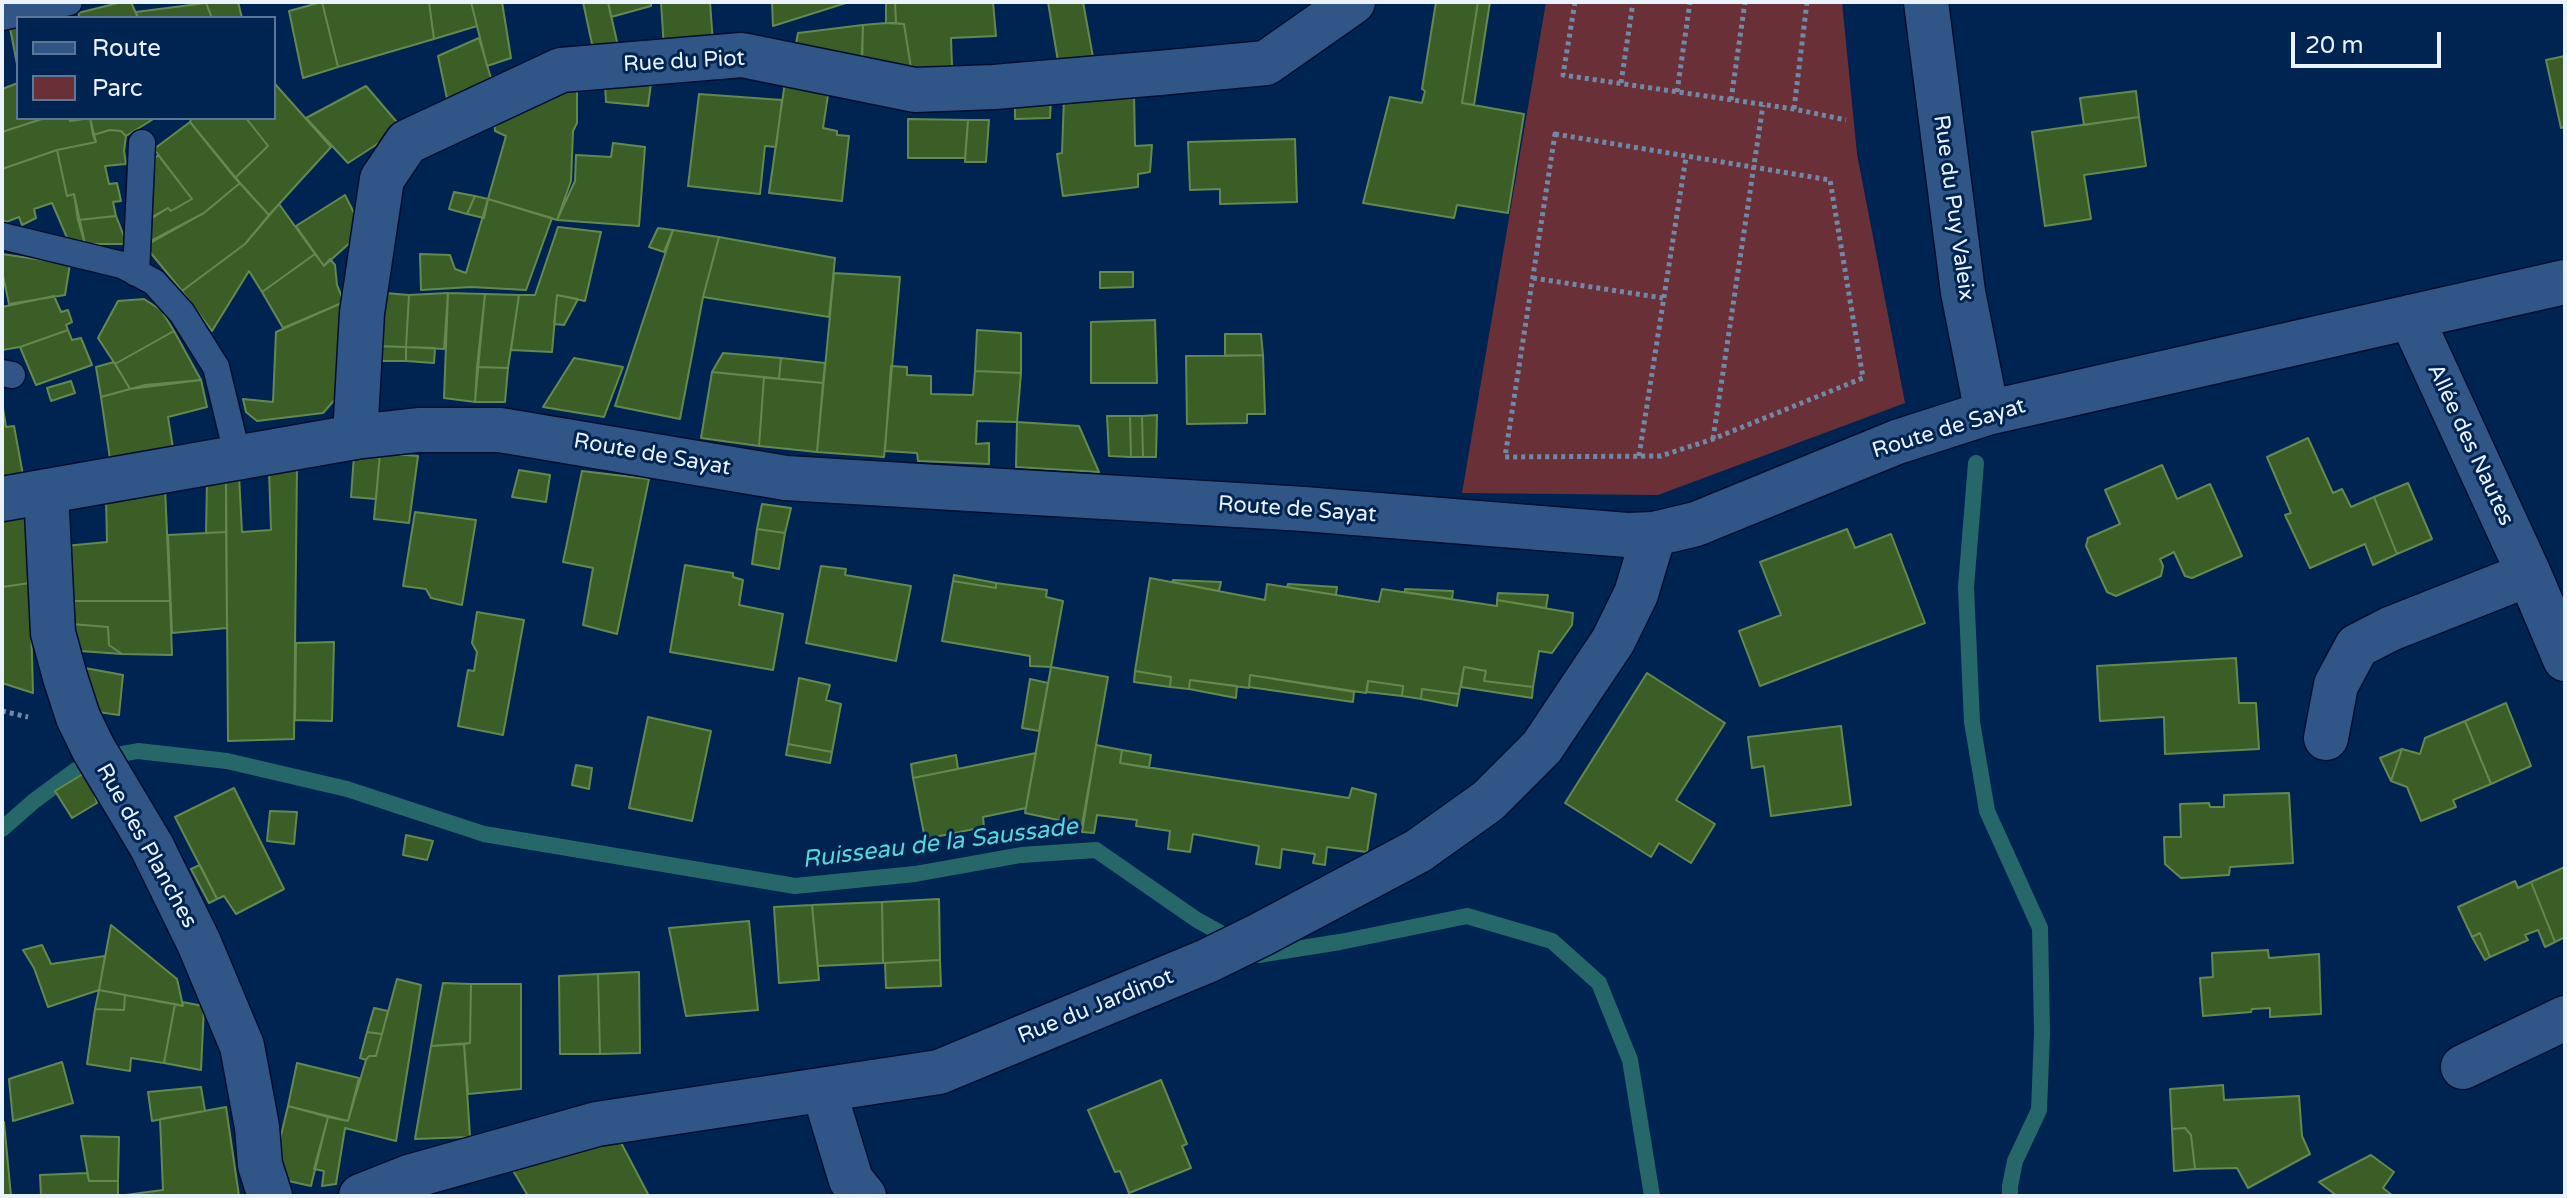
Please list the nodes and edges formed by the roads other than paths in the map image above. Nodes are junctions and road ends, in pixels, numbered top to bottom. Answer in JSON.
{"nodes":[{"id":1,"x":69,"y":2,"type":"edge"},
{"id":2,"x":1353,"y":2,"type":"edge"},
{"id":3,"x":1926,"y":2,"type":"edge"},
{"id":4,"x":2,"y":17,"type":"edge"},
{"id":5,"x":142,"y":143,"type":"dead end"},
{"id":6,"x":2,"y":236,"type":"edge"},
{"id":7,"x":136,"y":273,"type":"junction"},
{"id":8,"x":2565,"y":282,"type":"edge"},
{"id":9,"x":2411,"y":317,"type":"junction"},
{"id":10,"x":1987,"y":413,"type":"junction"},
{"id":11,"x":355,"y":437,"type":"junction"},
{"id":12,"x":238,"y":458,"type":"junction"},
{"id":13,"x":46,"y":491,"type":"junction"},
{"id":14,"x":2,"y":499,"type":"edge"},
{"id":15,"x":1654,"y":534,"type":"junction"},
{"id":16,"x":2529,"y":574,"type":"junction"},
{"id":17,"x":2565,"y":659,"type":"edge"},
{"id":18,"x":2326,"y":738,"type":"dead end"},
{"id":19,"x":2565,"y":1018,"type":"edge"},
{"id":20,"x":2463,"y":1067,"type":"dead end"},
{"id":21,"x":824,"y":1091,"type":"junction"},
{"id":22,"x":270,"y":1196,"type":"edge"},
{"id":23,"x":361,"y":1196,"type":"edge"},
{"id":24,"x":864,"y":1196,"type":"edge"}],
"edges":[{"from":1,"to":4,"type":"lane"},
{"from":2,"to":11,"type":"street","name":"Rue du Piot"},
{"from":3,"to":10,"type":"street","name":"Rue du Puy Valeix"},
{"from":5,"to":7,"type":"lane"},
{"from":6,"to":7,"type":"lane"},
{"from":7,"to":12,"type":"lane"},
{"from":8,"to":9,"type":"street","name":"Route de Sayat"},
{"from":9,"to":10,"type":"street","name":"Route de Sayat"},
{"from":9,"to":16,"type":"street","name":"Allée des Nautes"},
{"from":10,"to":15,"type":"street","name":"Route de Sayat"},
{"from":11,"to":12,"type":"street","name":"Route de Sayat"},
{"from":11,"to":15,"type":"street","name":"Route de Sayat"},
{"from":12,"to":13,"type":"street","name":"Route de Sayat"},
{"from":13,"to":14,"type":"street","name":"Route de Sayat"},
{"from":13,"to":22,"type":"street","name":"Rue des Planches"},
{"from":15,"to":21,"type":"street","name":"Rue du Jardinot"},
{"from":16,"to":17,"type":"street","name":"Allée des Nautes"},
{"from":16,"to":18,"type":"street"},
{"from":19,"to":20,"type":"street"},
{"from":21,"to":23,"type":"street","name":"Rue du Jardinot"},
{"from":21,"to":24,"type":"street"}]}
